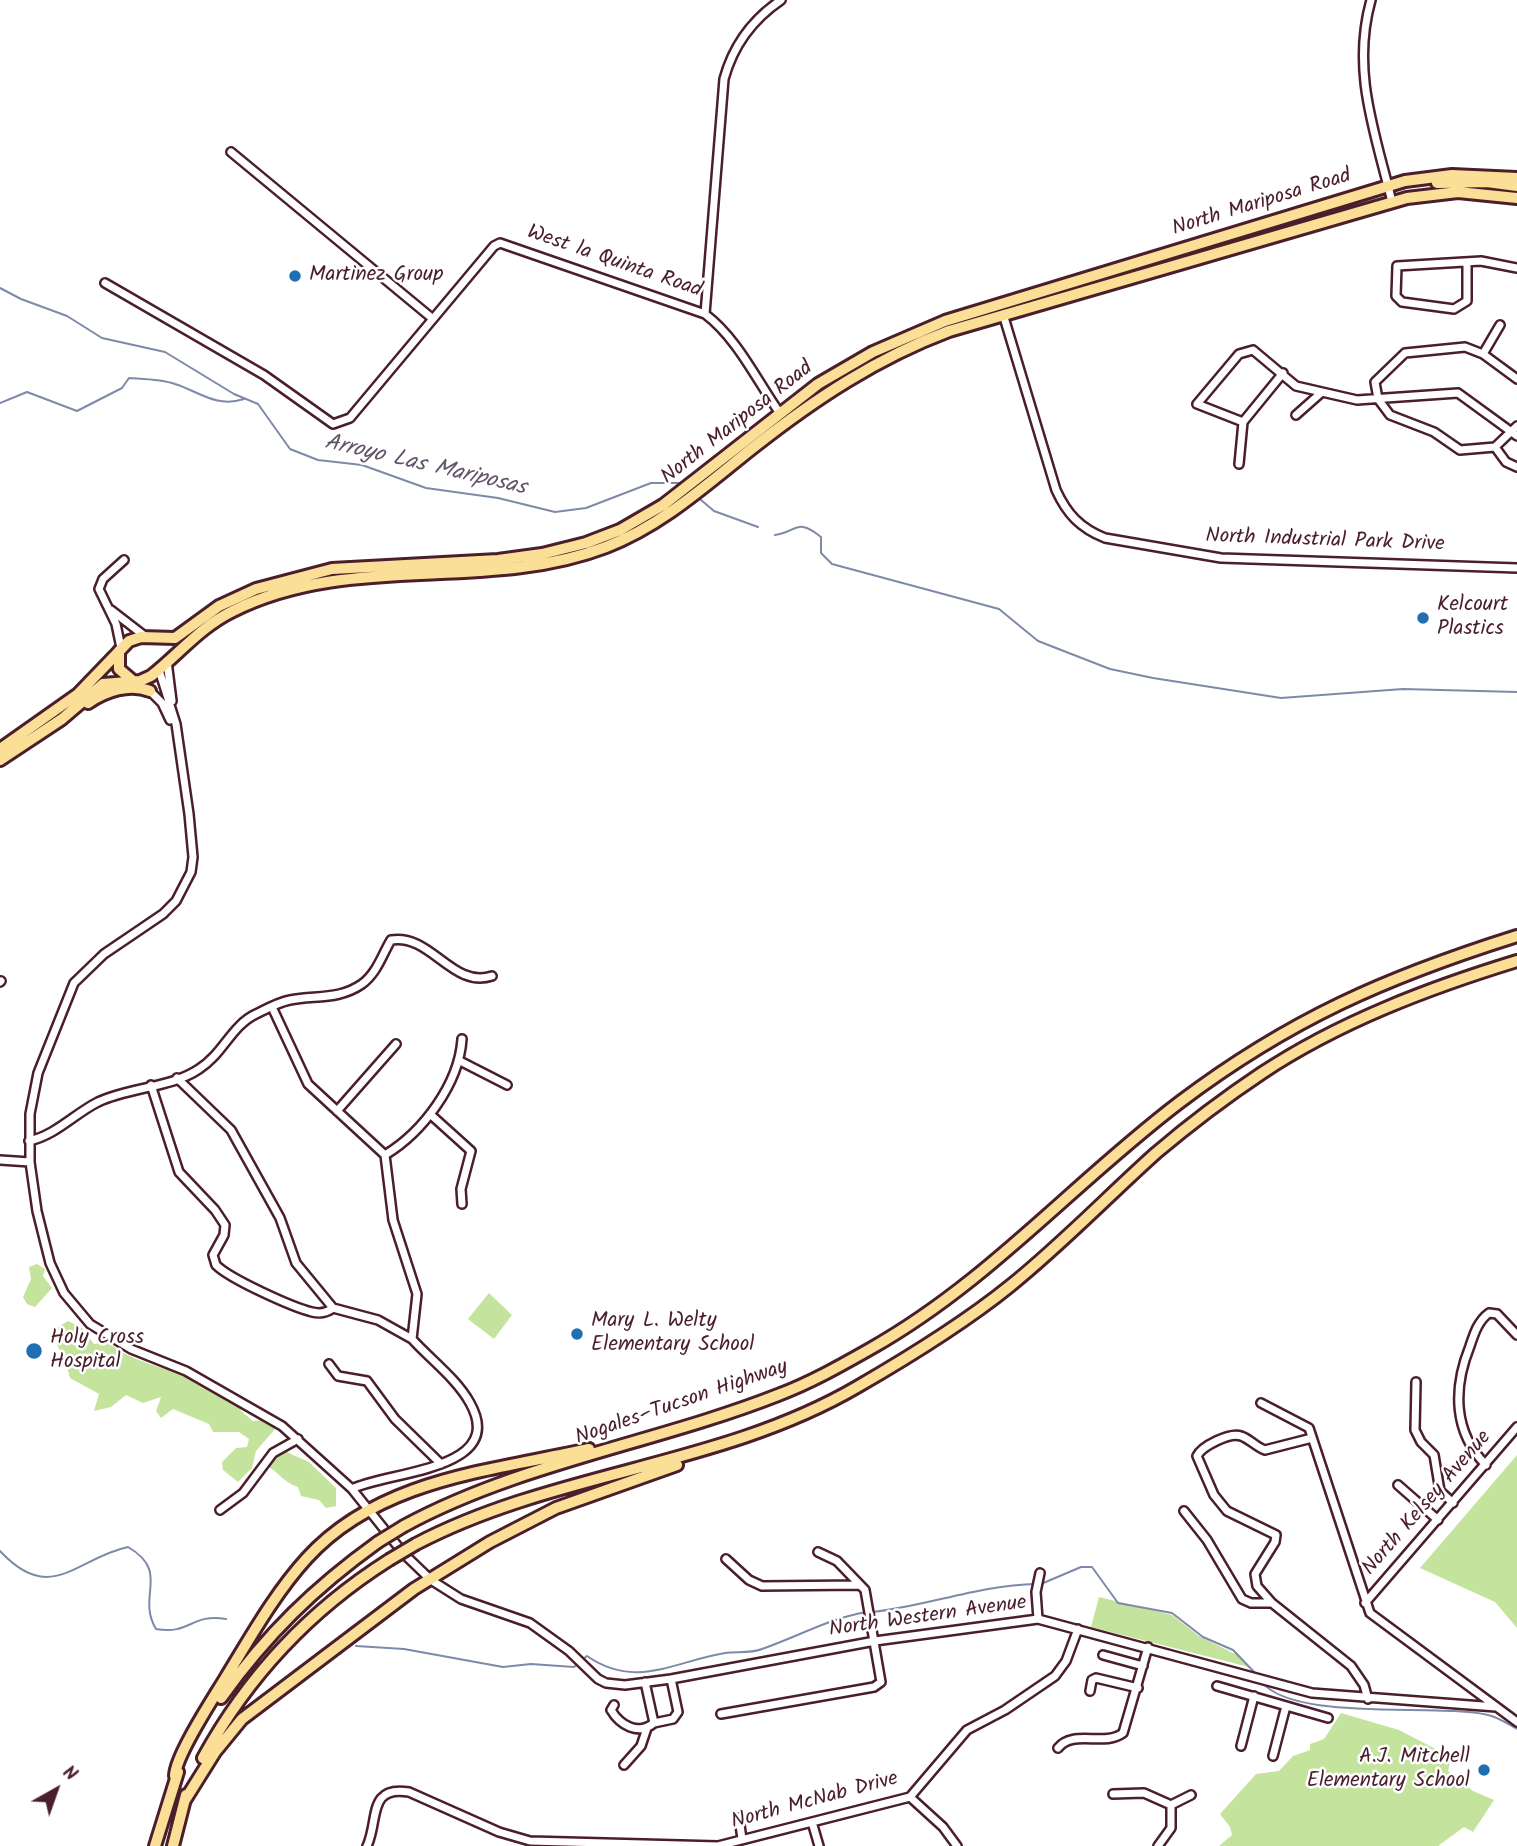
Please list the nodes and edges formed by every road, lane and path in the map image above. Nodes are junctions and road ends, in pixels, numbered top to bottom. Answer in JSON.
{"nodes":[{"id":1,"x":781,"y":0,"type":"edge"},
{"id":2,"x":1371,"y":0,"type":"edge"},
{"id":3,"x":231,"y":152,"type":"dead end"},
{"id":4,"x":1517,"y":178,"type":"edge"},
{"id":5,"x":1517,"y":186,"type":"edge"},
{"id":6,"x":1390,"y":193,"type":"junction"},
{"id":7,"x":1517,"y":197,"type":"edge"},
{"id":8,"x":1467,"y":262,"type":"junction"},
{"id":9,"x":1517,"y":268,"type":"edge"},
{"id":10,"x":1088,"y":277,"type":"junction"},
{"id":11,"x":105,"y":283,"type":"dead end"},
{"id":12,"x":705,"y":314,"type":"junction"},
{"id":13,"x":1003,"y":314,"type":"junction"},
{"id":14,"x":433,"y":319,"type":"junction"},
{"id":15,"x":1500,"y":325,"type":"dead end"},
{"id":16,"x":916,"y":338,"type":"junction"},
{"id":17,"x":1483,"y":354,"type":"junction"},
{"id":18,"x":1283,"y":373,"type":"junction"},
{"id":19,"x":1517,"y":379,"type":"edge"},
{"id":20,"x":1322,"y":391,"type":"junction"},
{"id":21,"x":1378,"y":399,"type":"junction"},
{"id":22,"x":779,"y":412,"type":"junction"},
{"id":23,"x":1296,"y":415,"type":"dead end"},
{"id":24,"x":1243,"y":422,"type":"junction"},
{"id":25,"x":1516,"y":431,"type":"edge"},
{"id":26,"x":1495,"y":447,"type":"junction"},
{"id":27,"x":1240,"y":464,"type":"dead end"},
{"id":28,"x":1517,"y":467,"type":"edge"},
{"id":29,"x":709,"y":477,"type":"junction"},
{"id":30,"x":124,"y":560,"type":"dead end"},
{"id":31,"x":439,"y":563,"type":"junction"},
{"id":32,"x":347,"y":568,"type":"junction"},
{"id":33,"x":1517,"y":568,"type":"edge"},
{"id":34,"x":429,"y":574,"type":"junction"},
{"id":35,"x":338,"y":579,"type":"junction"},
{"id":36,"x":274,"y":583,"type":"junction"},
{"id":37,"x":267,"y":597,"type":"junction"},
{"id":38,"x":108,"y":607,"type":"junction"},
{"id":39,"x":148,"y":638,"type":"junction"},
{"id":40,"x":120,"y":649,"type":"junction"},
{"id":41,"x":162,"y":665,"type":"junction"},
{"id":42,"x":134,"y":681,"type":"junction"},
{"id":43,"x":150,"y":691,"type":"junction"},
{"id":44,"x":62,"y":719,"type":"junction"},
{"id":45,"x":175,"y":719,"type":"junction"},
{"id":46,"x":176,"y":737,"type":"junction"},
{"id":47,"x":0,"y":749,"type":"edge"},
{"id":48,"x":0,"y":760,"type":"edge"},
{"id":49,"x":1517,"y":936,"type":"edge"},
{"id":50,"x":1517,"y":961,"type":"edge"},
{"id":51,"x":492,"y":976,"type":"dead end"},
{"id":52,"x":272,"y":1007,"type":"junction"},
{"id":53,"x":462,"y":1039,"type":"dead end"},
{"id":54,"x":396,"y":1044,"type":"dead end"},
{"id":55,"x":460,"y":1061,"type":"junction"},
{"id":56,"x":177,"y":1078,"type":"junction"},
{"id":57,"x":151,"y":1085,"type":"junction"},
{"id":58,"x":506,"y":1085,"type":"dead end"},
{"id":59,"x":337,"y":1111,"type":"junction"},
{"id":60,"x":430,"y":1114,"type":"junction"},
{"id":61,"x":29,"y":1141,"type":"junction"},
{"id":62,"x":385,"y":1155,"type":"junction"},
{"id":63,"x":0,"y":1160,"type":"edge"},
{"id":64,"x":30,"y":1162,"type":"junction"},
{"id":65,"x":462,"y":1204,"type":"dead end"},
{"id":66,"x":333,"y":1308,"type":"junction"},
{"id":67,"x":1517,"y":1335,"type":"edge"},
{"id":68,"x":412,"y":1339,"type":"junction"},
{"id":69,"x":329,"y":1364,"type":"dead end"},
{"id":70,"x":1416,"y":1382,"type":"dead end"},
{"id":71,"x":1261,"y":1403,"type":"dead end"},
{"id":72,"x":1517,"y":1427,"type":"edge"},
{"id":73,"x":674,"y":1430,"type":"junction"},
{"id":74,"x":1312,"y":1438,"type":"junction"},
{"id":75,"x":298,"y":1439,"type":"junction"},
{"id":76,"x":705,"y":1452,"type":"junction"},
{"id":77,"x":441,"y":1464,"type":"junction"},
{"id":78,"x":1486,"y":1465,"type":"junction"},
{"id":79,"x":1398,"y":1485,"type":"dead end"},
{"id":80,"x":352,"y":1489,"type":"junction"},
{"id":81,"x":1453,"y":1503,"type":"junction"},
{"id":82,"x":369,"y":1508,"type":"junction"},
{"id":83,"x":220,"y":1510,"type":"dead end"},
{"id":84,"x":1184,"y":1511,"type":"dead end"},
{"id":85,"x":1438,"y":1520,"type":"junction"},
{"id":86,"x":818,"y":1552,"type":"dead end"},
{"id":87,"x":726,"y":1559,"type":"dead end"},
{"id":88,"x":1040,"y":1573,"type":"dead end"},
{"id":89,"x":431,"y":1580,"type":"junction"},
{"id":90,"x":860,"y":1585,"type":"junction"},
{"id":91,"x":1272,"y":1603,"type":"junction"},
{"id":92,"x":1365,"y":1603,"type":"junction"},
{"id":93,"x":1038,"y":1619,"type":"junction"},
{"id":94,"x":1078,"y":1629,"type":"junction"},
{"id":95,"x":874,"y":1641,"type":"junction"},
{"id":96,"x":1148,"y":1647,"type":"junction"},
{"id":97,"x":1102,"y":1655,"type":"dead end"},
{"id":98,"x":1143,"y":1667,"type":"junction"},
{"id":99,"x":1242,"y":1674,"type":"junction"},
{"id":100,"x":671,"y":1679,"type":"junction"},
{"id":101,"x":645,"y":1682,"type":"junction"},
{"id":102,"x":1217,"y":1686,"type":"dead end"},
{"id":103,"x":1091,"y":1687,"type":"dead end"},
{"id":104,"x":1471,"y":1687,"type":"junction"},
{"id":105,"x":1138,"y":1688,"type":"junction"},
{"id":106,"x":1237,"y":1692,"type":"junction"},
{"id":107,"x":1254,"y":1696,"type":"junction"},
{"id":108,"x":1368,"y":1699,"type":"junction"},
{"id":109,"x":614,"y":1705,"type":"dead end"},
{"id":110,"x":1466,"y":1705,"type":"junction"},
{"id":111,"x":1286,"y":1706,"type":"junction"},
{"id":112,"x":1496,"y":1707,"type":"junction"},
{"id":113,"x":721,"y":1714,"type":"dead end"},
{"id":114,"x":1328,"y":1718,"type":"dead end"},
{"id":115,"x":1517,"y":1721,"type":"edge"},
{"id":116,"x":651,"y":1725,"type":"junction"},
{"id":117,"x":1241,"y":1746,"type":"dead end"},
{"id":118,"x":1058,"y":1748,"type":"dead end"},
{"id":119,"x":1273,"y":1756,"type":"dead end"},
{"id":120,"x":624,"y":1765,"type":"dead end"},
{"id":121,"x":175,"y":1776,"type":"junction"},
{"id":122,"x":1113,"y":1794,"type":"dead end"},
{"id":123,"x":1191,"y":1795,"type":"dead end"},
{"id":124,"x":910,"y":1797,"type":"junction"},
{"id":125,"x":184,"y":1800,"type":"junction"},
{"id":126,"x":1171,"y":1805,"type":"junction"},
{"id":127,"x":739,"y":1818,"type":"dead end"},
{"id":128,"x":813,"y":1822,"type":"junction"},
{"id":129,"x":743,"y":1839,"type":"junction"},
{"id":130,"x":155,"y":1846,"type":"edge"},
{"id":131,"x":173,"y":1846,"type":"edge"},
{"id":132,"x":367,"y":1846,"type":"edge"},
{"id":133,"x":718,"y":1846,"type":"edge"},
{"id":134,"x":819,"y":1846,"type":"edge"},
{"id":135,"x":957,"y":1846,"type":"edge"},
{"id":136,"x":1158,"y":1846,"type":"edge"}],
"edges":[{"from":1,"to":12,"type":"street"},
{"from":2,"to":6,"type":"street"},
{"from":3,"to":14,"type":"street"},
{"from":4,"to":6,"type":"highway"},
{"from":5,"to":6,"type":"highway"},
{"from":6,"to":7,"type":"highway"},
{"from":6,"to":10,"type":"highway","name":"North Mariposa Road"},
{"from":6,"to":13,"type":"highway","name":"North Mariposa Road"},
{"from":8,"to":8,"type":"street"},
{"from":8,"to":9,"type":"street"},
{"from":10,"to":13,"type":"highway"},
{"from":10,"to":16,"type":"highway","name":"North Mariposa Road"},
{"from":11,"to":14,"type":"street"},
{"from":12,"to":14,"type":"street","name":"West la Quinta Road"},
{"from":12,"to":22,"type":"street","name":"West la Quinta Road"},
{"from":13,"to":16,"type":"highway"},
{"from":13,"to":33,"type":"street","name":"North Industrial Park Drive"},
{"from":15,"to":17,"type":"street"},
{"from":16,"to":22,"type":"highway","name":"North Mariposa Road"},
{"from":16,"to":29,"type":"highway","name":"North Mariposa Road"},
{"from":17,"to":19,"type":"street"},
{"from":17,"to":21,"type":"street"},
{"from":18,"to":20,"type":"street"},
{"from":18,"to":24,"type":"street"},
{"from":18,"to":24,"type":"street"},
{"from":20,"to":21,"type":"street"},
{"from":20,"to":23,"type":"street"},
{"from":21,"to":25,"type":"street"},
{"from":21,"to":26,"type":"street"},
{"from":22,"to":29,"type":"highway","name":"North Mariposa Road"},
{"from":24,"to":27,"type":"street"},
{"from":25,"to":26,"type":"street"},
{"from":26,"to":28,"type":"street"},
{"from":29,"to":31,"type":"highway","name":"North Mariposa Road"},
{"from":29,"to":34,"type":"highway","name":"North Mariposa Road"},
{"from":30,"to":38,"type":"street"},
{"from":31,"to":32,"type":"highway","name":"North Mariposa Road"},
{"from":31,"to":34,"type":"highway"},
{"from":32,"to":35,"type":"highway"},
{"from":32,"to":36,"type":"highway","name":"North Mariposa Road"},
{"from":34,"to":35,"type":"highway","name":"North Mariposa Road"},
{"from":35,"to":37,"type":"highway","name":"North Mariposa Road"},
{"from":36,"to":37,"type":"highway"},
{"from":36,"to":39,"type":"highway","name":"North Mariposa Road"},
{"from":37,"to":41,"type":"highway","name":"North Mariposa Road"},
{"from":38,"to":39,"type":"street"},
{"from":38,"to":40,"type":"street"},
{"from":39,"to":40,"type":"highway","name":"North Mariposa Road"},
{"from":39,"to":41,"type":"highway"},
{"from":40,"to":42,"type":"highway"},
{"from":40,"to":47,"type":"highway","name":"North Mariposa Road"},
{"from":41,"to":42,"type":"highway","name":"North Mariposa Road"},
{"from":41,"to":45,"type":"street"},
{"from":41,"to":45,"type":"street"},
{"from":42,"to":43,"type":"street"},
{"from":42,"to":44,"type":"highway","name":"North Mariposa Road"},
{"from":43,"to":44,"type":"highway"},
{"from":43,"to":46,"type":"street"},
{"from":44,"to":48,"type":"highway","name":"North Mariposa Road"},
{"from":45,"to":46,"type":"street"},
{"from":46,"to":61,"type":"street","name":"North Western Avenue"},
{"from":49,"to":73,"type":"highway","name":"Nogales–Tucson Highway"},
{"from":50,"to":76,"type":"highway","name":"Nogales–Tucson Highway"},
{"from":51,"to":52,"type":"street"},
{"from":52,"to":56,"type":"street"},
{"from":52,"to":59,"type":"street"},
{"from":53,"to":55,"type":"street"},
{"from":54,"to":59,"type":"street"},
{"from":55,"to":58,"type":"street"},
{"from":55,"to":60,"type":"street"},
{"from":56,"to":57,"type":"street"},
{"from":56,"to":66,"type":"street"},
{"from":57,"to":61,"type":"street"},
{"from":57,"to":66,"type":"street"},
{"from":59,"to":62,"type":"street"},
{"from":60,"to":62,"type":"street"},
{"from":60,"to":65,"type":"street"},
{"from":61,"to":64,"type":"street","name":"North Western Avenue"},
{"from":62,"to":68,"type":"street"},
{"from":63,"to":64,"type":"street"},
{"from":64,"to":75,"type":"street","name":"North Western Avenue"},
{"from":66,"to":68,"type":"street"},
{"from":67,"to":78,"type":"street"},
{"from":68,"to":77,"type":"street"},
{"from":69,"to":77,"type":"street"},
{"from":70,"to":81,"type":"street"},
{"from":71,"to":74,"type":"street"},
{"from":72,"to":78,"type":"street","name":"North Kelsey Avenue"},
{"from":73,"to":82,"type":"highway"},
{"from":73,"to":121,"type":"highway","name":"Nogales–Tucson Highway","bridge":true},
{"from":74,"to":91,"type":"street"},
{"from":74,"to":92,"type":"street"},
{"from":75,"to":80,"type":"street","name":"North Western Avenue"},
{"from":75,"to":83,"type":"street"},
{"from":76,"to":89,"type":"highway"},
{"from":76,"to":125,"type":"highway","name":"Nogales–Tucson Highway","bridge":true},
{"from":77,"to":80,"type":"street"},
{"from":78,"to":81,"type":"street","name":"North Kelsey Avenue"},
{"from":79,"to":85,"type":"street"},
{"from":80,"to":82,"type":"street","name":"North Western Avenue"},
{"from":81,"to":85,"type":"street","name":"North Kelsey Avenue"},
{"from":82,"to":89,"type":"street","name":"North Western Avenue"},
{"from":82,"to":121,"type":"highway"},
{"from":84,"to":91,"type":"street"},
{"from":85,"to":92,"type":"street","name":"North Kelsey Avenue"},
{"from":86,"to":90,"type":"street"},
{"from":87,"to":90,"type":"street"},
{"from":88,"to":93,"type":"street"},
{"from":89,"to":101,"type":"street","name":"North Western Avenue"},
{"from":89,"to":125,"type":"highway"},
{"from":90,"to":95,"type":"street"},
{"from":91,"to":108,"type":"street"},
{"from":92,"to":104,"type":"street"},
{"from":93,"to":94,"type":"street","name":"North Western Avenue"},
{"from":93,"to":95,"type":"street","name":"North Western Avenue"},
{"from":94,"to":96,"type":"street","name":"North Western Avenue"},
{"from":94,"to":124,"type":"street","name":"North McNab Drive"},
{"from":95,"to":100,"type":"street","name":"North Western Avenue"},
{"from":95,"to":113,"type":"street"},
{"from":96,"to":98,"type":"street"},
{"from":96,"to":99,"type":"street","name":"North Western Avenue"},
{"from":97,"to":98,"type":"street"},
{"from":98,"to":105,"type":"street"},
{"from":99,"to":106,"type":"street"},
{"from":99,"to":108,"type":"street","name":"North Western Avenue"},
{"from":100,"to":101,"type":"street","name":"North Western Avenue"},
{"from":100,"to":116,"type":"street"},
{"from":101,"to":116,"type":"street"},
{"from":102,"to":106,"type":"street"},
{"from":103,"to":105,"type":"street"},
{"from":104,"to":110,"type":"street"},
{"from":104,"to":112,"type":"street"},
{"from":105,"to":118,"type":"street"},
{"from":106,"to":107,"type":"street"},
{"from":107,"to":111,"type":"street"},
{"from":107,"to":117,"type":"street"},
{"from":108,"to":110,"type":"street","name":"North Western Avenue"},
{"from":109,"to":116,"type":"street"},
{"from":110,"to":112,"type":"street","name":"North Western Avenue"},
{"from":111,"to":114,"type":"street"},
{"from":111,"to":119,"type":"street"},
{"from":112,"to":115,"type":"street"},
{"from":116,"to":120,"type":"street"},
{"from":121,"to":130,"type":"highway","name":"Nogales–Tucson Highway"},
{"from":122,"to":126,"type":"street"},
{"from":123,"to":126,"type":"street"},
{"from":124,"to":128,"type":"street","name":"North McNab Drive"},
{"from":124,"to":135,"type":"street"},
{"from":125,"to":131,"type":"highway","name":"Nogales–Tucson Highway"},
{"from":126,"to":136,"type":"street"},
{"from":127,"to":129,"type":"street"},
{"from":128,"to":129,"type":"street","name":"North McNab Drive"},
{"from":128,"to":134,"type":"street"},
{"from":129,"to":133,"type":"street","name":"North McNab Drive"},
{"from":132,"to":133,"type":"street","name":"North McNab Drive"}]}
